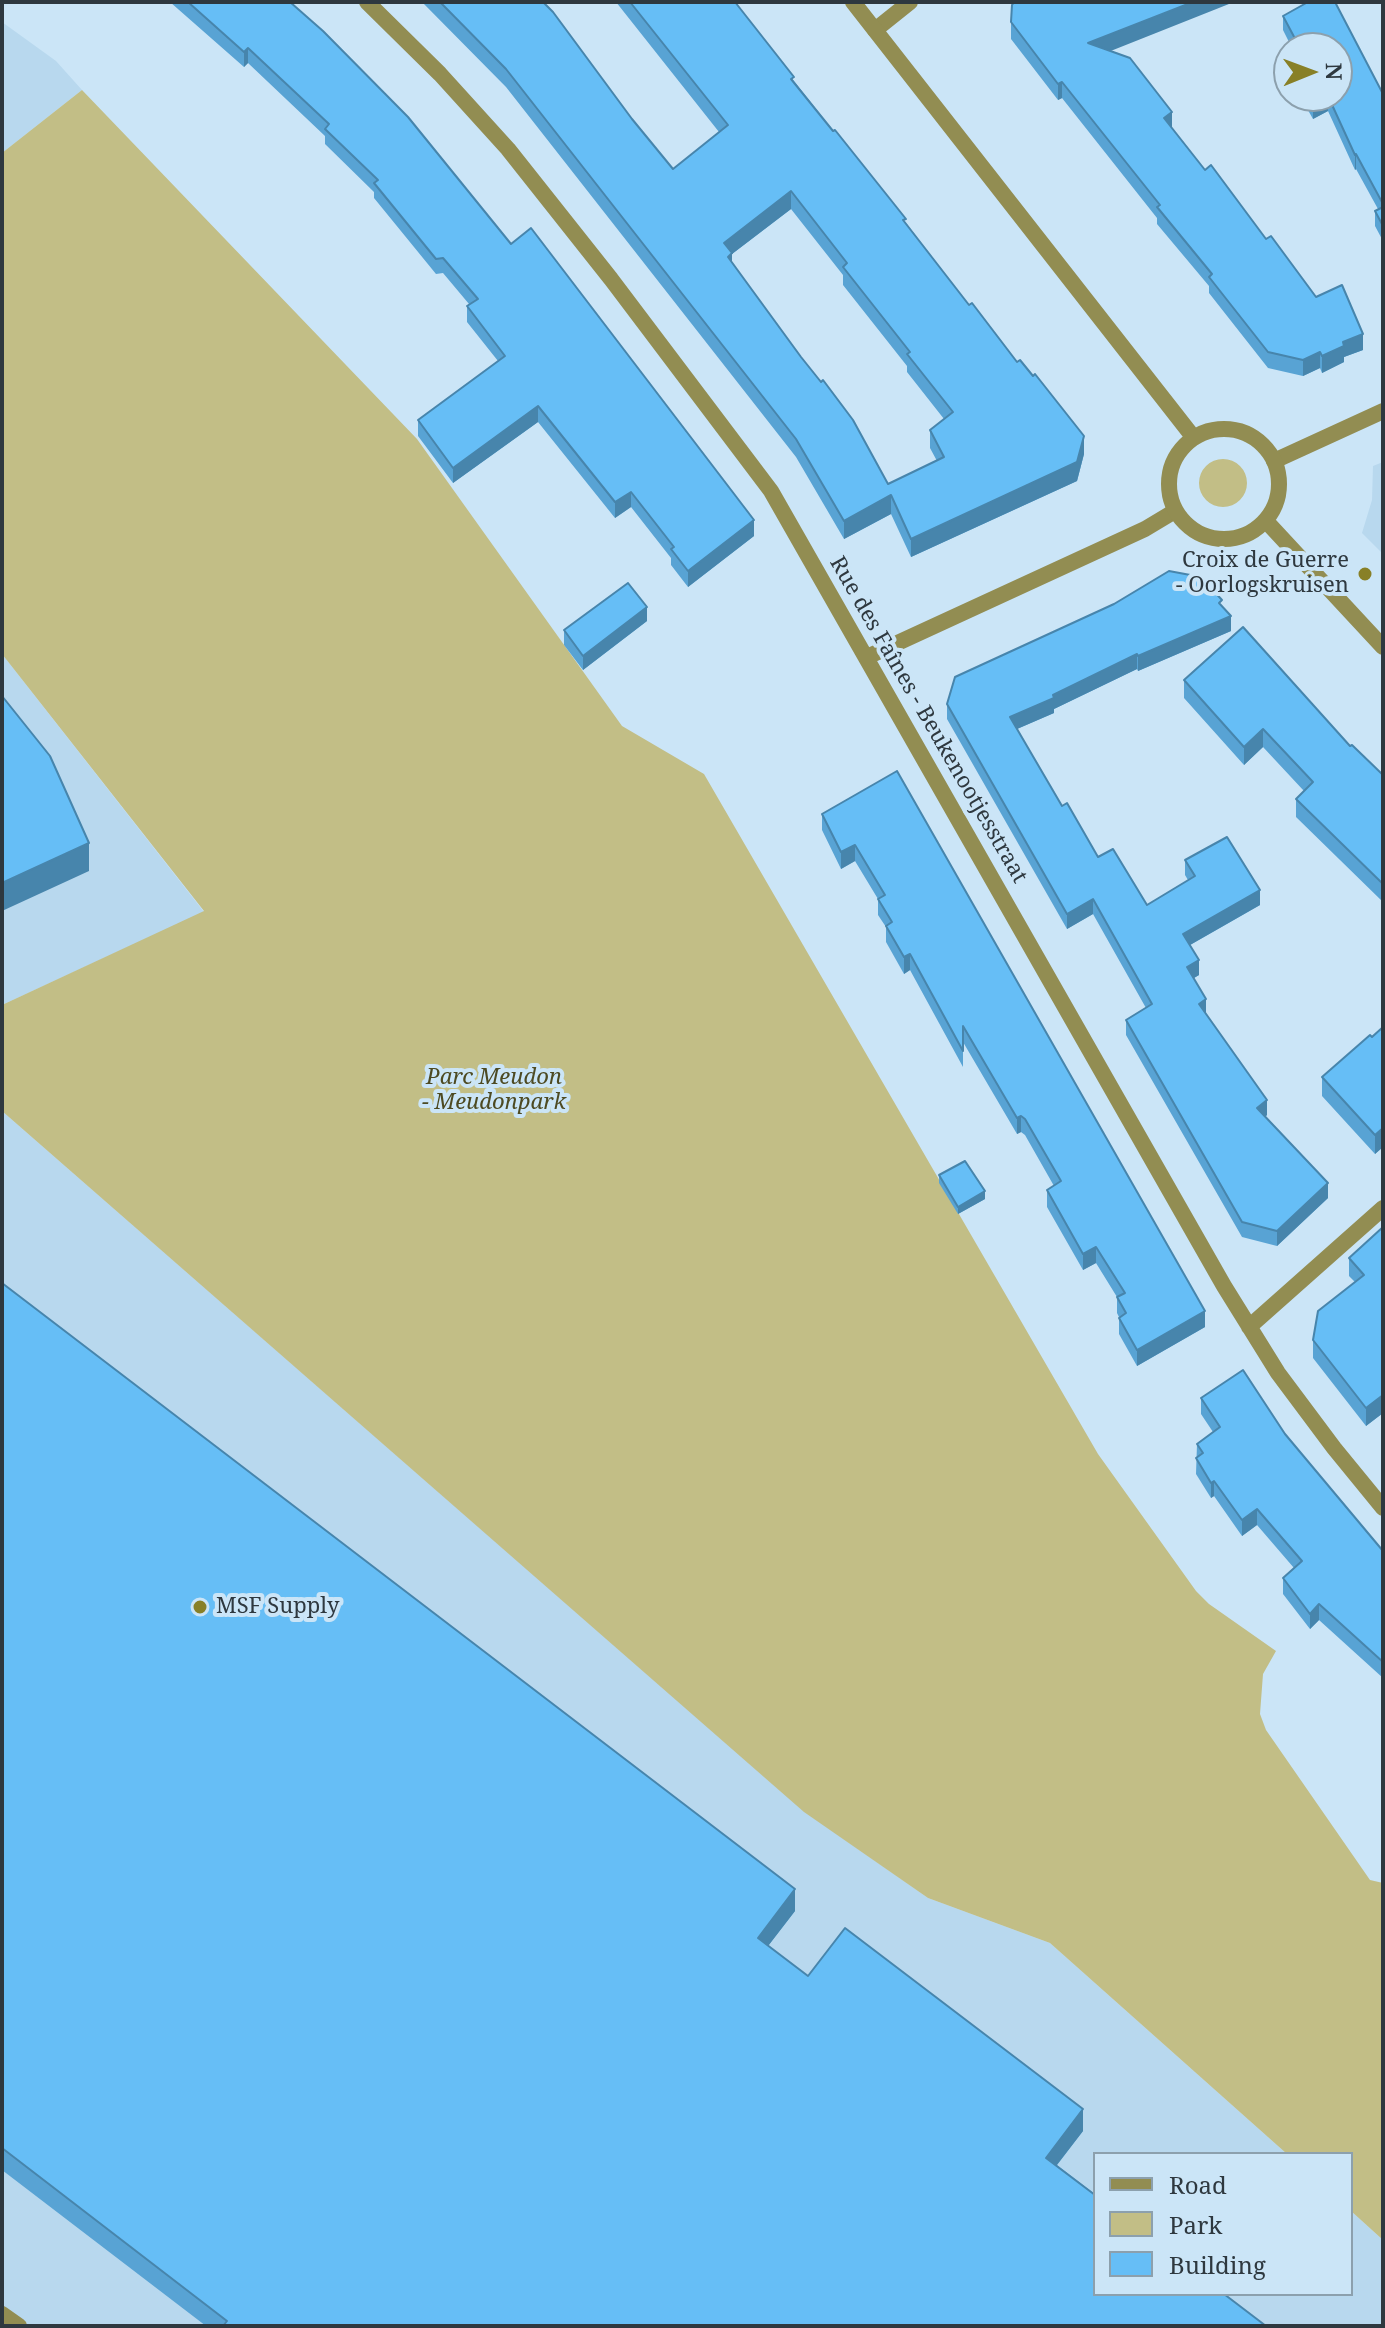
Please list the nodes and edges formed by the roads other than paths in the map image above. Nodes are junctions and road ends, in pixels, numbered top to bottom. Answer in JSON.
{"nodes":[{"id":1,"x":367,"y":2,"type":"edge"},
{"id":2,"x":853,"y":2,"type":"edge"},
{"id":3,"x":910,"y":2,"type":"edge"},
{"id":4,"x":875,"y":30,"type":"junction"},
{"id":5,"x":1383,"y":411,"type":"edge"},
{"id":6,"x":1194,"y":438,"type":"junction"},
{"id":7,"x":1274,"y":461,"type":"junction"},
{"id":8,"x":1175,"y":511,"type":"junction"},
{"id":9,"x":1266,"y":521,"type":"junction"},
{"id":10,"x":1383,"y":647,"type":"edge"},
{"id":11,"x":867,"y":657,"type":"junction"},
{"id":12,"x":1383,"y":1208,"type":"edge"},
{"id":13,"x":1249,"y":1327,"type":"junction"},
{"id":14,"x":1383,"y":1508,"type":"edge"},
{"id":15,"x":2,"y":2314,"type":"edge"},
{"id":16,"x":19,"y":2326,"type":"edge"}],
"edges":[{"from":1,"to":11,"type":"street","name":"Rue des Faînes - Beukenootjesstraat"},
{"from":2,"to":4,"type":"street"},
{"from":3,"to":4,"type":"street"},
{"from":4,"to":6,"type":"street"},
{"from":5,"to":7,"type":"street"},
{"from":6,"to":7,"type":"street"},
{"from":6,"to":8,"type":"street"},
{"from":7,"to":9,"type":"street"},
{"from":8,"to":9,"type":"street"},
{"from":8,"to":11,"type":"street"},
{"from":9,"to":10,"type":"street"},
{"from":11,"to":13,"type":"street","name":"Rue des Faînes - Beukenootjesstraat"},
{"from":12,"to":13,"type":"street"},
{"from":13,"to":14,"type":"street","name":"Rue des Faînes - Beukenootjesstraat"},
{"from":15,"to":16,"type":"street"}]}
